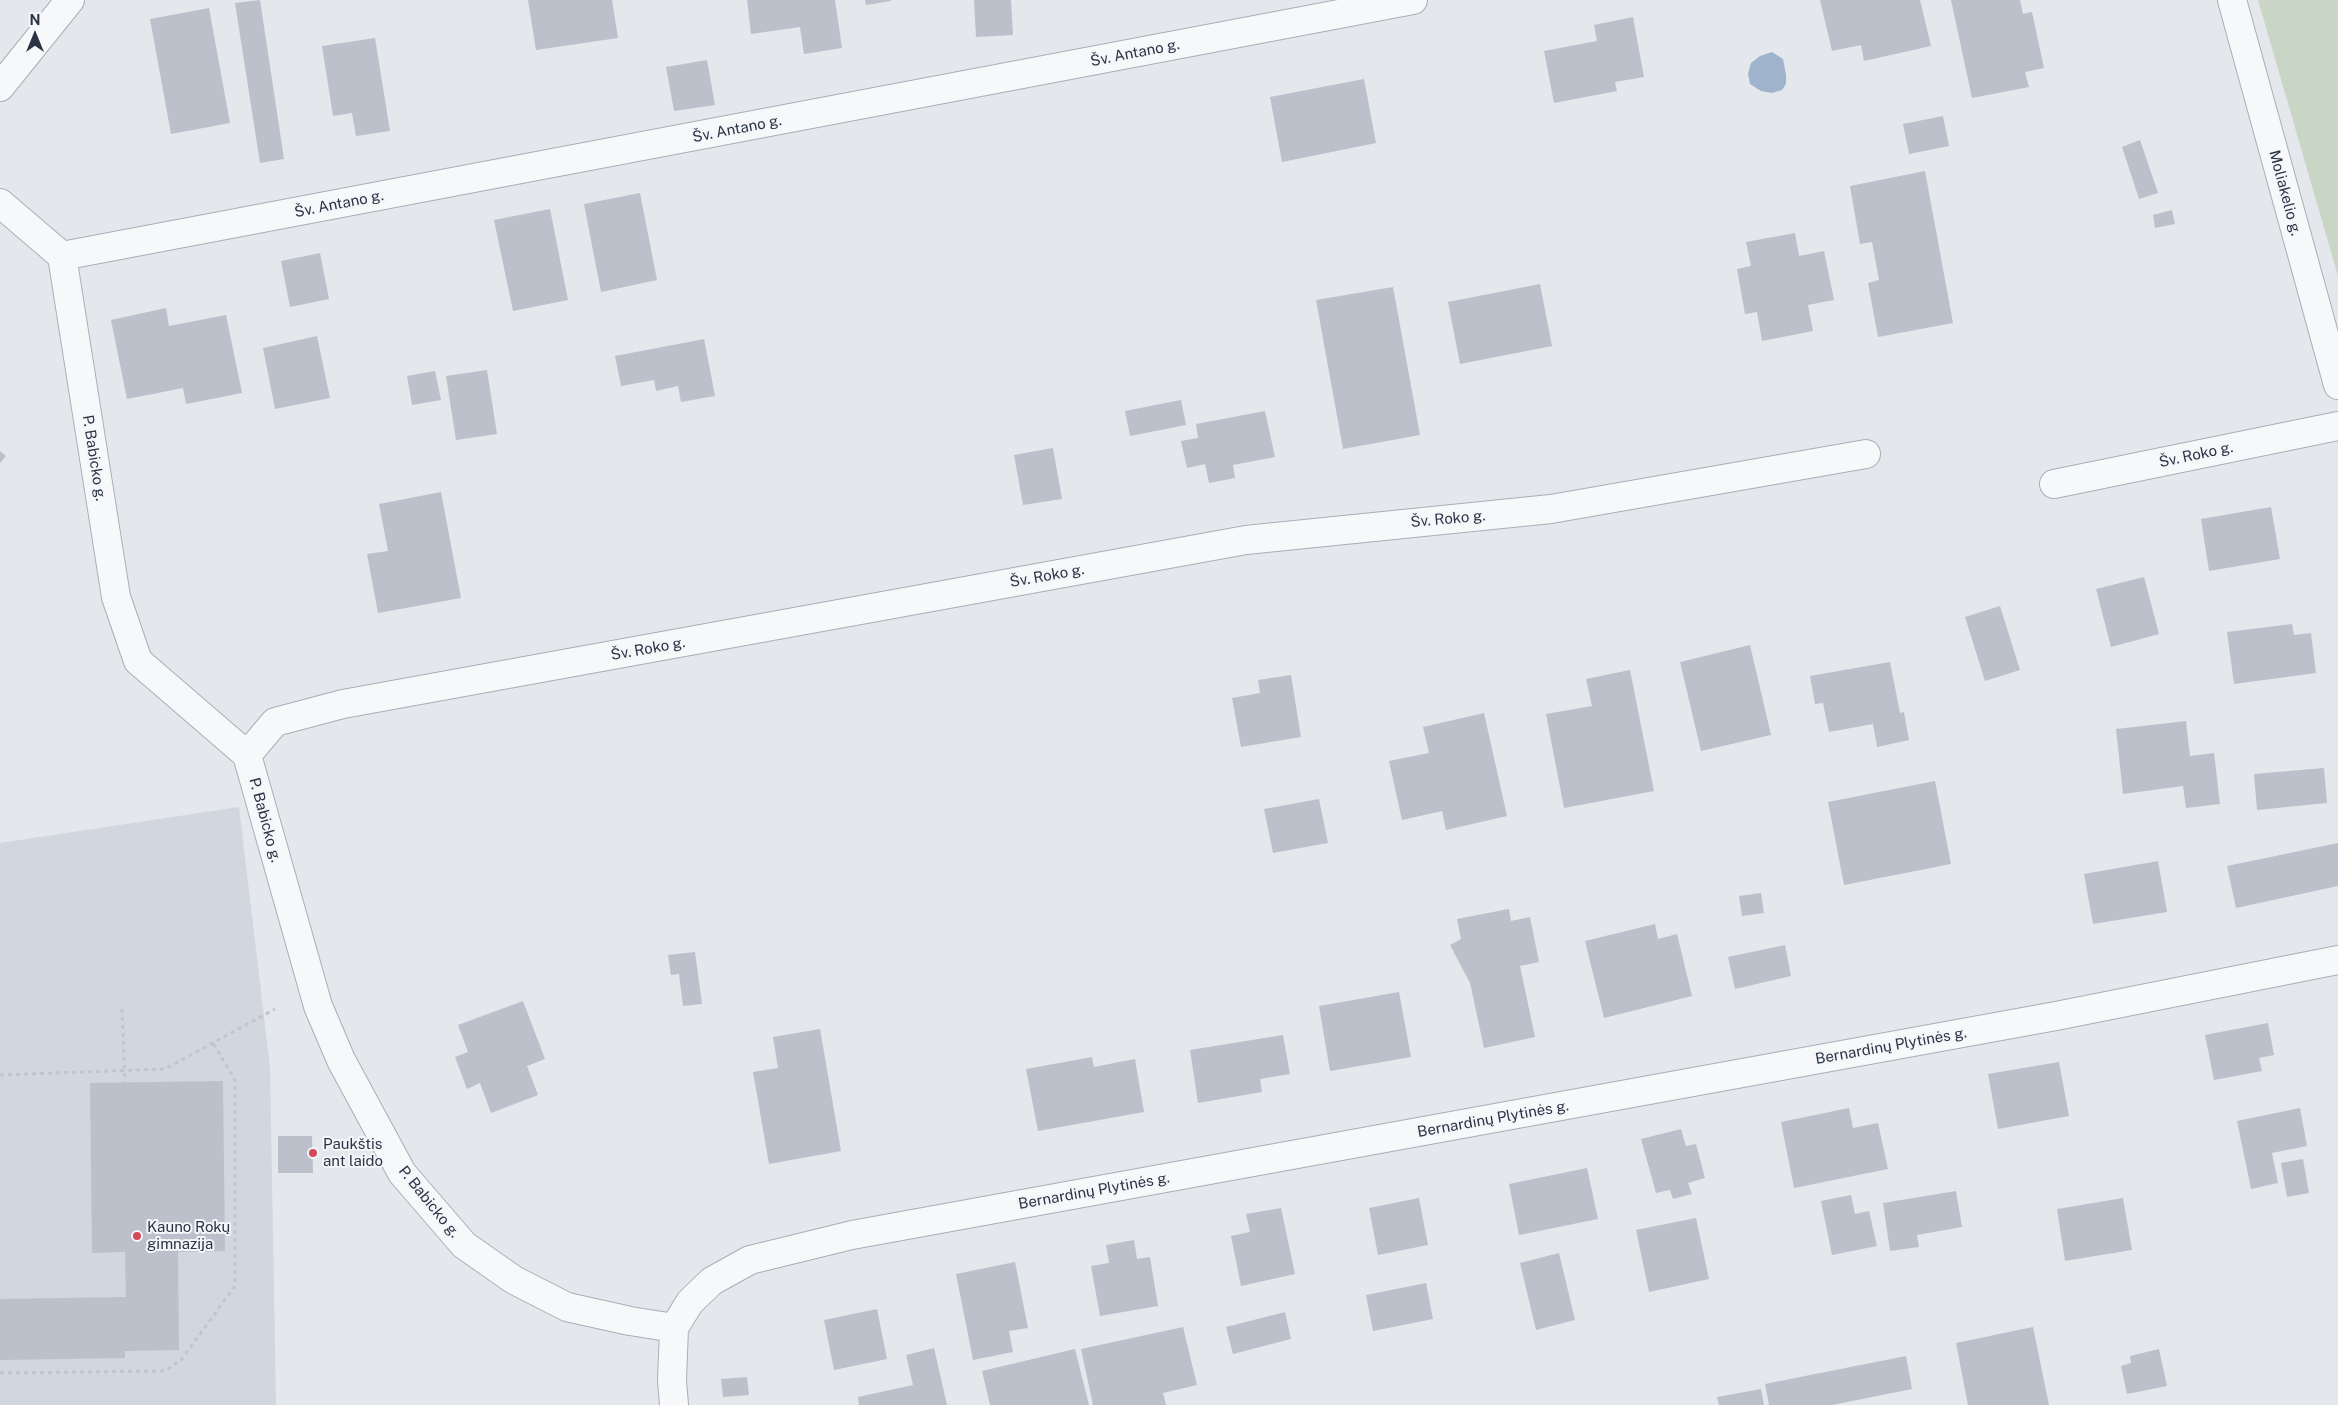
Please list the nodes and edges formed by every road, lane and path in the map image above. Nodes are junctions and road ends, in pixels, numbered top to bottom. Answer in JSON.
{"nodes":[{"id":1,"x":70,"y":0,"type":"edge"},
{"id":2,"x":1413,"y":0,"type":"edge"},
{"id":3,"x":2232,"y":0,"type":"edge"},
{"id":4,"x":0,"y":86,"type":"edge"},
{"id":5,"x":0,"y":203,"type":"edge"},
{"id":6,"x":62,"y":256,"type":"junction"},
{"id":7,"x":2338,"y":385,"type":"edge"},
{"id":8,"x":2338,"y":426,"type":"edge"},
{"id":9,"x":1866,"y":454,"type":"dead end"},
{"id":10,"x":2054,"y":484,"type":"dead end"},
{"id":11,"x":247,"y":754,"type":"junction"},
{"id":12,"x":2338,"y":960,"type":"edge"},
{"id":13,"x":122,"y":1009,"type":"dead end"},
{"id":14,"x":276,"y":1009,"type":"dead end"},
{"id":15,"x":213,"y":1043,"type":"junction"},
{"id":16,"x":124,"y":1070,"type":"junction"},
{"id":17,"x":0,"y":1075,"type":"edge"},
{"id":18,"x":125,"y":1082,"type":"dead end"},
{"id":19,"x":674,"y":1328,"type":"junction"},
{"id":20,"x":0,"y":1373,"type":"edge"},
{"id":21,"x":674,"y":1405,"type":"edge"}],
"edges":[{"from":1,"to":4,"type":"street"},
{"from":2,"to":6,"type":"street","name":"Šv. Antano g."},
{"from":3,"to":7,"type":"street","name":"Moliakelio g."},
{"from":5,"to":6,"type":"street"},
{"from":6,"to":11,"type":"street","name":"P. Babicko g."},
{"from":8,"to":10,"type":"street","name":"Šv. Roko g."},
{"from":9,"to":11,"type":"street","name":"Šv. Roko g."},
{"from":11,"to":19,"type":"street","name":"P. Babicko g."},
{"from":12,"to":19,"type":"street","name":"Bernardinų Plytinės g."},
{"from":13,"to":16,"type":"path"},
{"from":14,"to":15,"type":"path"},
{"from":15,"to":16,"type":"path"},
{"from":15,"to":20,"type":"path"},
{"from":16,"to":17,"type":"path"},
{"from":16,"to":18,"type":"path"},
{"from":19,"to":21,"type":"street"}]}
